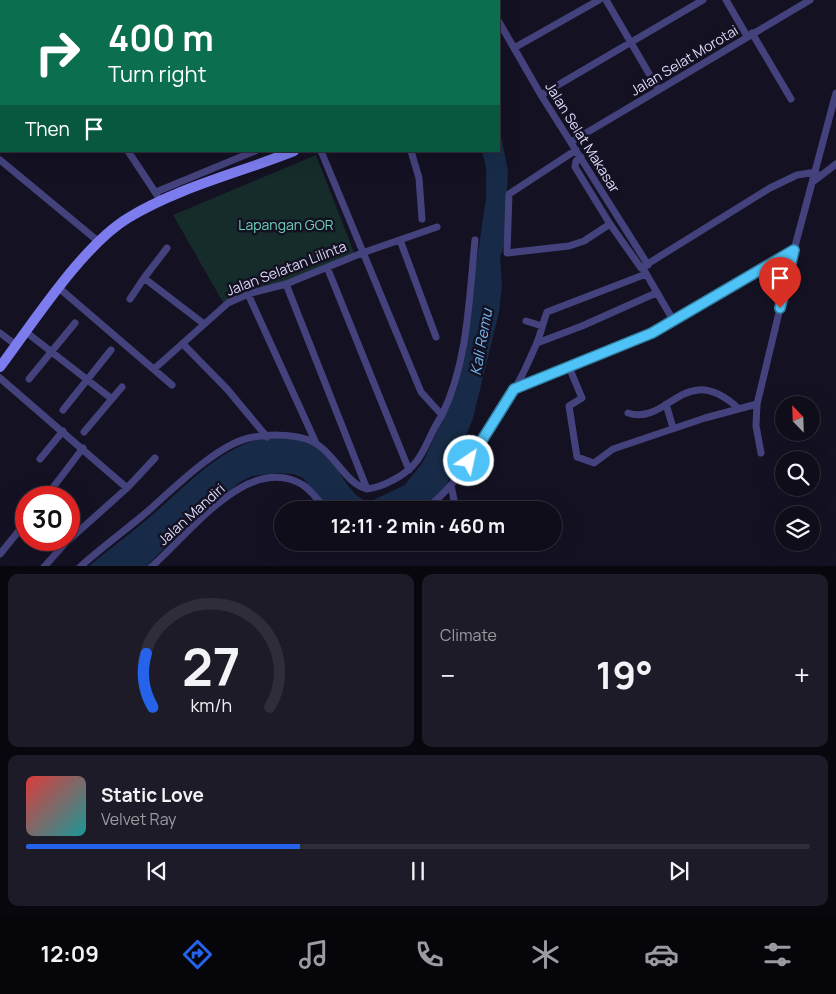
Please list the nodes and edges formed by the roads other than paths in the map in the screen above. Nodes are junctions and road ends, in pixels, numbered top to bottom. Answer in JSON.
{"nodes":[{"id":1,"x":599,"y":0,"type":"edge"},
{"id":2,"x":606,"y":0,"type":"edge"},
{"id":3,"x":703,"y":0,"type":"edge"},
{"id":4,"x":726,"y":0,"type":"edge"},
{"id":5,"x":810,"y":0,"type":"edge"},
{"id":6,"x":500,"y":24,"type":"edge"},
{"id":7,"x":750,"y":35,"type":"junction"},
{"id":8,"x":631,"y":42,"type":"junction"},
{"id":9,"x":514,"y":48,"type":"junction"},
{"id":10,"x":658,"y":89,"type":"junction"},
{"id":11,"x":836,"y":93,"type":"edge"},
{"id":12,"x":541,"y":96,"type":"junction"},
{"id":13,"x":791,"y":99,"type":"dead end"},
{"id":14,"x":571,"y":142,"type":"junction"},
{"id":15,"x":576,"y":150,"type":"junction"},
{"id":16,"x":129,"y":152,"type":"edge"},
{"id":17,"x":252,"y":152,"type":"edge"},
{"id":18,"x":291,"y":152,"type":"edge"},
{"id":19,"x":321,"y":152,"type":"edge"},
{"id":20,"x":411,"y":152,"type":"edge"},
{"id":21,"x":581,"y":157,"type":"junction"},
{"id":22,"x":0,"y":160,"type":"edge"},
{"id":23,"x":836,"y":164,"type":"edge"},
{"id":24,"x":816,"y":172,"type":"junction"},
{"id":25,"x":814,"y":181,"type":"junction"},
{"id":26,"x":158,"y":197,"type":"junction"},
{"id":27,"x":422,"y":218,"type":"dead end"},
{"id":28,"x":610,"y":224,"type":"junction"},
{"id":29,"x":437,"y":227,"type":"dead end"},
{"id":30,"x":400,"y":240,"type":"junction"},
{"id":31,"x":475,"y":240,"type":"dead end"},
{"id":32,"x":99,"y":242,"type":"junction"},
{"id":33,"x":167,"y":248,"type":"dead end"},
{"id":34,"x":794,"y":250,"type":"junction"},
{"id":35,"x":362,"y":253,"type":"junction"},
{"id":36,"x":327,"y":267,"type":"junction"},
{"id":37,"x":646,"y":269,"type":"junction"},
{"id":38,"x":144,"y":278,"type":"junction"},
{"id":39,"x":286,"y":284,"type":"junction"},
{"id":40,"x":59,"y":288,"type":"junction"},
{"id":41,"x":656,"y":293,"type":"junction"},
{"id":42,"x":248,"y":294,"type":"junction"},
{"id":43,"x":130,"y":299,"type":"dead end"},
{"id":44,"x":673,"y":320,"type":"junction"},
{"id":45,"x":526,"y":321,"type":"dead end"},
{"id":46,"x":75,"y":322,"type":"dead end"},
{"id":47,"x":204,"y":324,"type":"junction"},
{"id":48,"x":542,"y":326,"type":"junction"},
{"id":49,"x":26,"y":332,"type":"junction"},
{"id":50,"x":0,"y":333,"type":"edge"},
{"id":51,"x":436,"y":337,"type":"dead end"},
{"id":52,"x":537,"y":343,"type":"junction"},
{"id":53,"x":183,"y":344,"type":"junction"},
{"id":54,"x":16,"y":345,"type":"junction"},
{"id":55,"x":111,"y":350,"type":"dead end"},
{"id":56,"x":51,"y":352,"type":"junction"},
{"id":57,"x":0,"y":367,"type":"edge"},
{"id":58,"x":569,"y":367,"type":"junction"},
{"id":59,"x":154,"y":369,"type":"junction"},
{"id":60,"x":0,"y":378,"type":"edge"},
{"id":61,"x":88,"y":378,"type":"junction"},
{"id":62,"x":29,"y":380,"type":"dead end"},
{"id":63,"x":172,"y":385,"type":"dead end"},
{"id":64,"x":122,"y":387,"type":"dead end"},
{"id":65,"x":514,"y":389,"type":"junction"},
{"id":66,"x":112,"y":399,"type":"junction"},
{"id":67,"x":666,"y":404,"type":"junction"},
{"id":68,"x":757,"y":404,"type":"junction"},
{"id":69,"x":738,"y":408,"type":"junction"},
{"id":70,"x":63,"y":410,"type":"dead end"},
{"id":71,"x":628,"y":414,"type":"dead end"},
{"id":72,"x":442,"y":415,"type":"junction"},
{"id":73,"x":673,"y":428,"type":"junction"},
{"id":74,"x":63,"y":431,"type":"junction"},
{"id":75,"x":84,"y":432,"type":"dead end"},
{"id":76,"x":267,"y":437,"type":"junction"},
{"id":77,"x":316,"y":442,"type":"junction"},
{"id":78,"x":82,"y":448,"type":"junction"},
{"id":79,"x":761,"y":453,"type":"dead end"},
{"id":80,"x":155,"y":458,"type":"dead end"},
{"id":81,"x":40,"y":459,"type":"dead end"},
{"id":82,"x":409,"y":470,"type":"junction"},
{"id":83,"x":450,"y":485,"type":"junction"},
{"id":84,"x":54,"y":486,"type":"edge"},
{"id":85,"x":127,"y":488,"type":"junction"},
{"id":86,"x":367,"y":489,"type":"junction"},
{"id":87,"x":318,"y":501,"type":"edge"},
{"id":88,"x":434,"y":501,"type":"edge"},
{"id":89,"x":454,"y":501,"type":"edge"},
{"id":90,"x":80,"y":529,"type":"edge"},
{"id":91,"x":15,"y":536,"type":"edge"},
{"id":92,"x":58,"y":551,"type":"edge"},
{"id":93,"x":0,"y":554,"type":"edge"},
{"id":94,"x":44,"y":566,"type":"edge"},
{"id":95,"x":80,"y":566,"type":"edge"},
{"id":96,"x":151,"y":566,"type":"edge"}],
"edges":[{"from":1,"to":9,"type":"street"},
{"from":2,"to":8,"type":"street"},
{"from":3,"to":8,"type":"street"},
{"from":4,"to":7,"type":"street"},
{"from":5,"to":7,"type":"street","name":"Jalan Selat Morotai"},
{"from":6,"to":9,"type":"street","name":"Jalan Selat Makasar"},
{"from":7,"to":10,"type":"street","name":"Jalan Selat Morotai"},
{"from":7,"to":13,"type":"street"},
{"from":8,"to":10,"type":"street"},
{"from":8,"to":12,"type":"street"},
{"from":9,"to":12,"type":"street","name":"Jalan Selat Makasar"},
{"from":10,"to":14,"type":"street","name":"Jalan Selat Morotai"},
{"from":11,"to":24,"type":"street"},
{"from":12,"to":14,"type":"street","name":"Jalan Selat Makasar"},
{"from":14,"to":15,"type":"street","name":"Jalan Selat Makasar"},
{"from":15,"to":21,"type":"street","name":"Jalan Selat Makasar"},
{"from":15,"to":28,"type":"street"},
{"from":16,"to":26,"type":"street"},
{"from":17,"to":26,"type":"street"},
{"from":18,"to":26,"type":"main road"},
{"from":19,"to":35,"type":"street"},
{"from":20,"to":27,"type":"street"},
{"from":21,"to":28,"type":"street"},
{"from":21,"to":37,"type":"street","name":"Jalan Selat Makasar"},
{"from":22,"to":32,"type":"street"},
{"from":23,"to":25,"type":"street"},
{"from":24,"to":25,"type":"street"},
{"from":24,"to":37,"type":"street"},
{"from":25,"to":34,"type":"street"},
{"from":26,"to":32,"type":"main road"},
{"from":28,"to":37,"type":"street"},
{"from":29,"to":30,"type":"street","name":"Jalan Selatan Lilinta"},
{"from":30,"to":35,"type":"street","name":"Jalan Selatan Lilinta"},
{"from":30,"to":51,"type":"street"},
{"from":31,"to":72,"type":"street"},
{"from":32,"to":40,"type":"main road"},
{"from":33,"to":38,"type":"street"},
{"from":34,"to":44,"type":"street"},
{"from":34,"to":68,"type":"street"},
{"from":35,"to":36,"type":"street","name":"Jalan Selatan Lilinta"},
{"from":35,"to":72,"type":"street"},
{"from":36,"to":39,"type":"street","name":"Jalan Selatan Lilinta"},
{"from":36,"to":82,"type":"street"},
{"from":37,"to":41,"type":"street"},
{"from":37,"to":48,"type":"street"},
{"from":38,"to":43,"type":"street"},
{"from":38,"to":47,"type":"street"},
{"from":39,"to":42,"type":"street","name":"Jalan Selatan Lilinta"},
{"from":39,"to":86,"type":"street"},
{"from":40,"to":49,"type":"main road"},
{"from":40,"to":59,"type":"street"},
{"from":41,"to":44,"type":"street"},
{"from":41,"to":52,"type":"street"},
{"from":42,"to":47,"type":"street","name":"Jalan Selatan Lilinta"},
{"from":42,"to":77,"type":"street"},
{"from":44,"to":58,"type":"street"},
{"from":45,"to":48,"type":"street"},
{"from":46,"to":56,"type":"street"},
{"from":47,"to":53,"type":"street","name":"Jalan Selatan Lilinta"},
{"from":48,"to":52,"type":"street"},
{"from":49,"to":54,"type":"main road"},
{"from":49,"to":56,"type":"street"},
{"from":50,"to":54,"type":"street"},
{"from":52,"to":65,"type":"street"},
{"from":53,"to":59,"type":"street","name":"Jalan Selatan Lilinta"},
{"from":53,"to":76,"type":"street"},
{"from":54,"to":57,"type":"main road"},
{"from":55,"to":61,"type":"street"},
{"from":56,"to":61,"type":"street"},
{"from":56,"to":62,"type":"street"},
{"from":58,"to":65,"type":"street"},
{"from":58,"to":73,"type":"street"},
{"from":59,"to":63,"type":"street"},
{"from":60,"to":74,"type":"street"},
{"from":61,"to":66,"type":"street"},
{"from":61,"to":70,"type":"street"},
{"from":64,"to":66,"type":"street"},
{"from":65,"to":83,"type":"street"},
{"from":66,"to":75,"type":"street"},
{"from":67,"to":69,"type":"street"},
{"from":67,"to":71,"type":"street"},
{"from":67,"to":73,"type":"street"},
{"from":68,"to":69,"type":"street"},
{"from":68,"to":79,"type":"street"},
{"from":69,"to":73,"type":"street"},
{"from":72,"to":82,"type":"street"},
{"from":74,"to":78,"type":"street"},
{"from":74,"to":81,"type":"street"},
{"from":76,"to":77,"type":"street"},
{"from":76,"to":95,"type":"street"},
{"from":77,"to":86,"type":"street"},
{"from":78,"to":84,"type":"street"},
{"from":78,"to":85,"type":"street"},
{"from":80,"to":85,"type":"street"},
{"from":82,"to":86,"type":"street"},
{"from":83,"to":88,"type":"street"},
{"from":83,"to":89,"type":"street"},
{"from":85,"to":90,"type":"street"},
{"from":87,"to":96,"type":"street","name":"Jalan Mandiri"},
{"from":91,"to":93,"type":"street"},
{"from":92,"to":94,"type":"street"}]}
